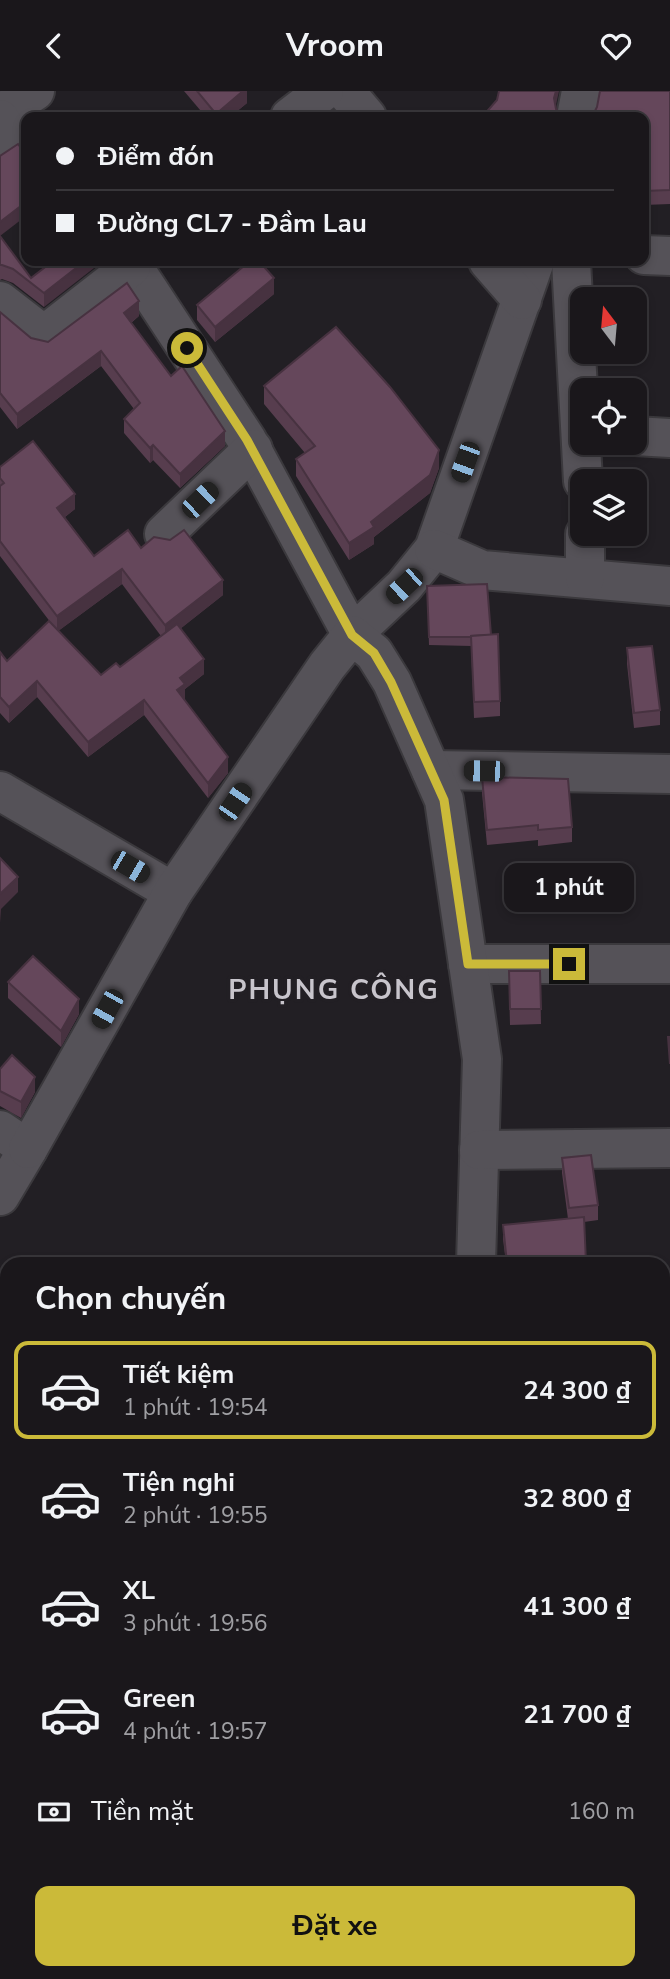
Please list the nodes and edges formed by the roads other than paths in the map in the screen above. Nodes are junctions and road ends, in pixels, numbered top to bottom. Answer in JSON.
{"nodes":[{"id":1,"x":35,"y":91,"type":"edge"},
{"id":2,"x":324,"y":91,"type":"edge"},
{"id":3,"x":345,"y":91,"type":"edge"},
{"id":4,"x":581,"y":91,"type":"edge"},
{"id":5,"x":21,"y":112,"type":"edge"},
{"id":6,"x":21,"y":112,"type":"edge"},
{"id":7,"x":297,"y":112,"type":"edge"},
{"id":8,"x":363,"y":112,"type":"edge"},
{"id":9,"x":577,"y":112,"type":"edge"},
{"id":10,"x":7,"y":134,"type":"edge"},
{"id":11,"x":649,"y":255,"type":"edge"},
{"id":12,"x":670,"y":256,"type":"edge"},
{"id":13,"x":126,"y":266,"type":"edge"},
{"id":14,"x":129,"y":266,"type":"edge"},
{"id":15,"x":492,"y":266,"type":"edge"},
{"id":16,"x":534,"y":266,"type":"edge"},
{"id":17,"x":571,"y":266,"type":"edge"},
{"id":18,"x":0,"y":300,"type":"edge"},
{"id":19,"x":522,"y":300,"type":"junction"},
{"id":20,"x":579,"y":378,"type":"edge"},
{"id":21,"x":647,"y":437,"type":"edge"},
{"id":22,"x":670,"y":438,"type":"edge"},
{"id":23,"x":253,"y":449,"type":"junction"},
{"id":24,"x":164,"y":534,"type":"dead end"},
{"id":25,"x":585,"y":546,"type":"edge"},
{"id":26,"x":434,"y":549,"type":"junction"},
{"id":27,"x":585,"y":578,"type":"junction"},
{"id":28,"x":670,"y":586,"type":"edge"},
{"id":29,"x":352,"y":635,"type":"junction"},
{"id":30,"x":431,"y":770,"type":"junction"},
{"id":31,"x":670,"y":774,"type":"edge"},
{"id":32,"x":0,"y":791,"type":"edge"},
{"id":33,"x":173,"y":893,"type":"junction"},
{"id":34,"x":468,"y":964,"type":"junction"},
{"id":35,"x":670,"y":964,"type":"edge"},
{"id":36,"x":14,"y":1139,"type":"edge"},
{"id":37,"x":670,"y":1148,"type":"edge"},
{"id":38,"x":480,"y":1150,"type":"junction"},
{"id":39,"x":0,"y":1196,"type":"edge"},
{"id":40,"x":476,"y":1257,"type":"edge"}],
"edges":[{"from":1,"to":6,"type":"street"},
{"from":2,"to":7,"type":"street"},
{"from":3,"to":8,"type":"street"},
{"from":4,"to":9,"type":"street"},
{"from":5,"to":10,"type":"street"},
{"from":11,"to":12,"type":"street"},
{"from":13,"to":18,"type":"street"},
{"from":14,"to":23,"type":"street"},
{"from":15,"to":19,"type":"street"},
{"from":16,"to":19,"type":"street"},
{"from":17,"to":20,"type":"street"},
{"from":19,"to":26,"type":"street"},
{"from":21,"to":22,"type":"street"},
{"from":23,"to":24,"type":"street"},
{"from":23,"to":29,"type":"street"},
{"from":25,"to":27,"type":"street"},
{"from":26,"to":27,"type":"street"},
{"from":26,"to":29,"type":"street"},
{"from":27,"to":28,"type":"street"},
{"from":29,"to":30,"type":"street"},
{"from":29,"to":33,"type":"street"},
{"from":30,"to":31,"type":"street"},
{"from":30,"to":34,"type":"street"},
{"from":32,"to":33,"type":"street"},
{"from":33,"to":36,"type":"street"},
{"from":34,"to":35,"type":"street"},
{"from":34,"to":38,"type":"street"},
{"from":36,"to":39,"type":"street"},
{"from":37,"to":38,"type":"street"},
{"from":38,"to":40,"type":"street"}]}
